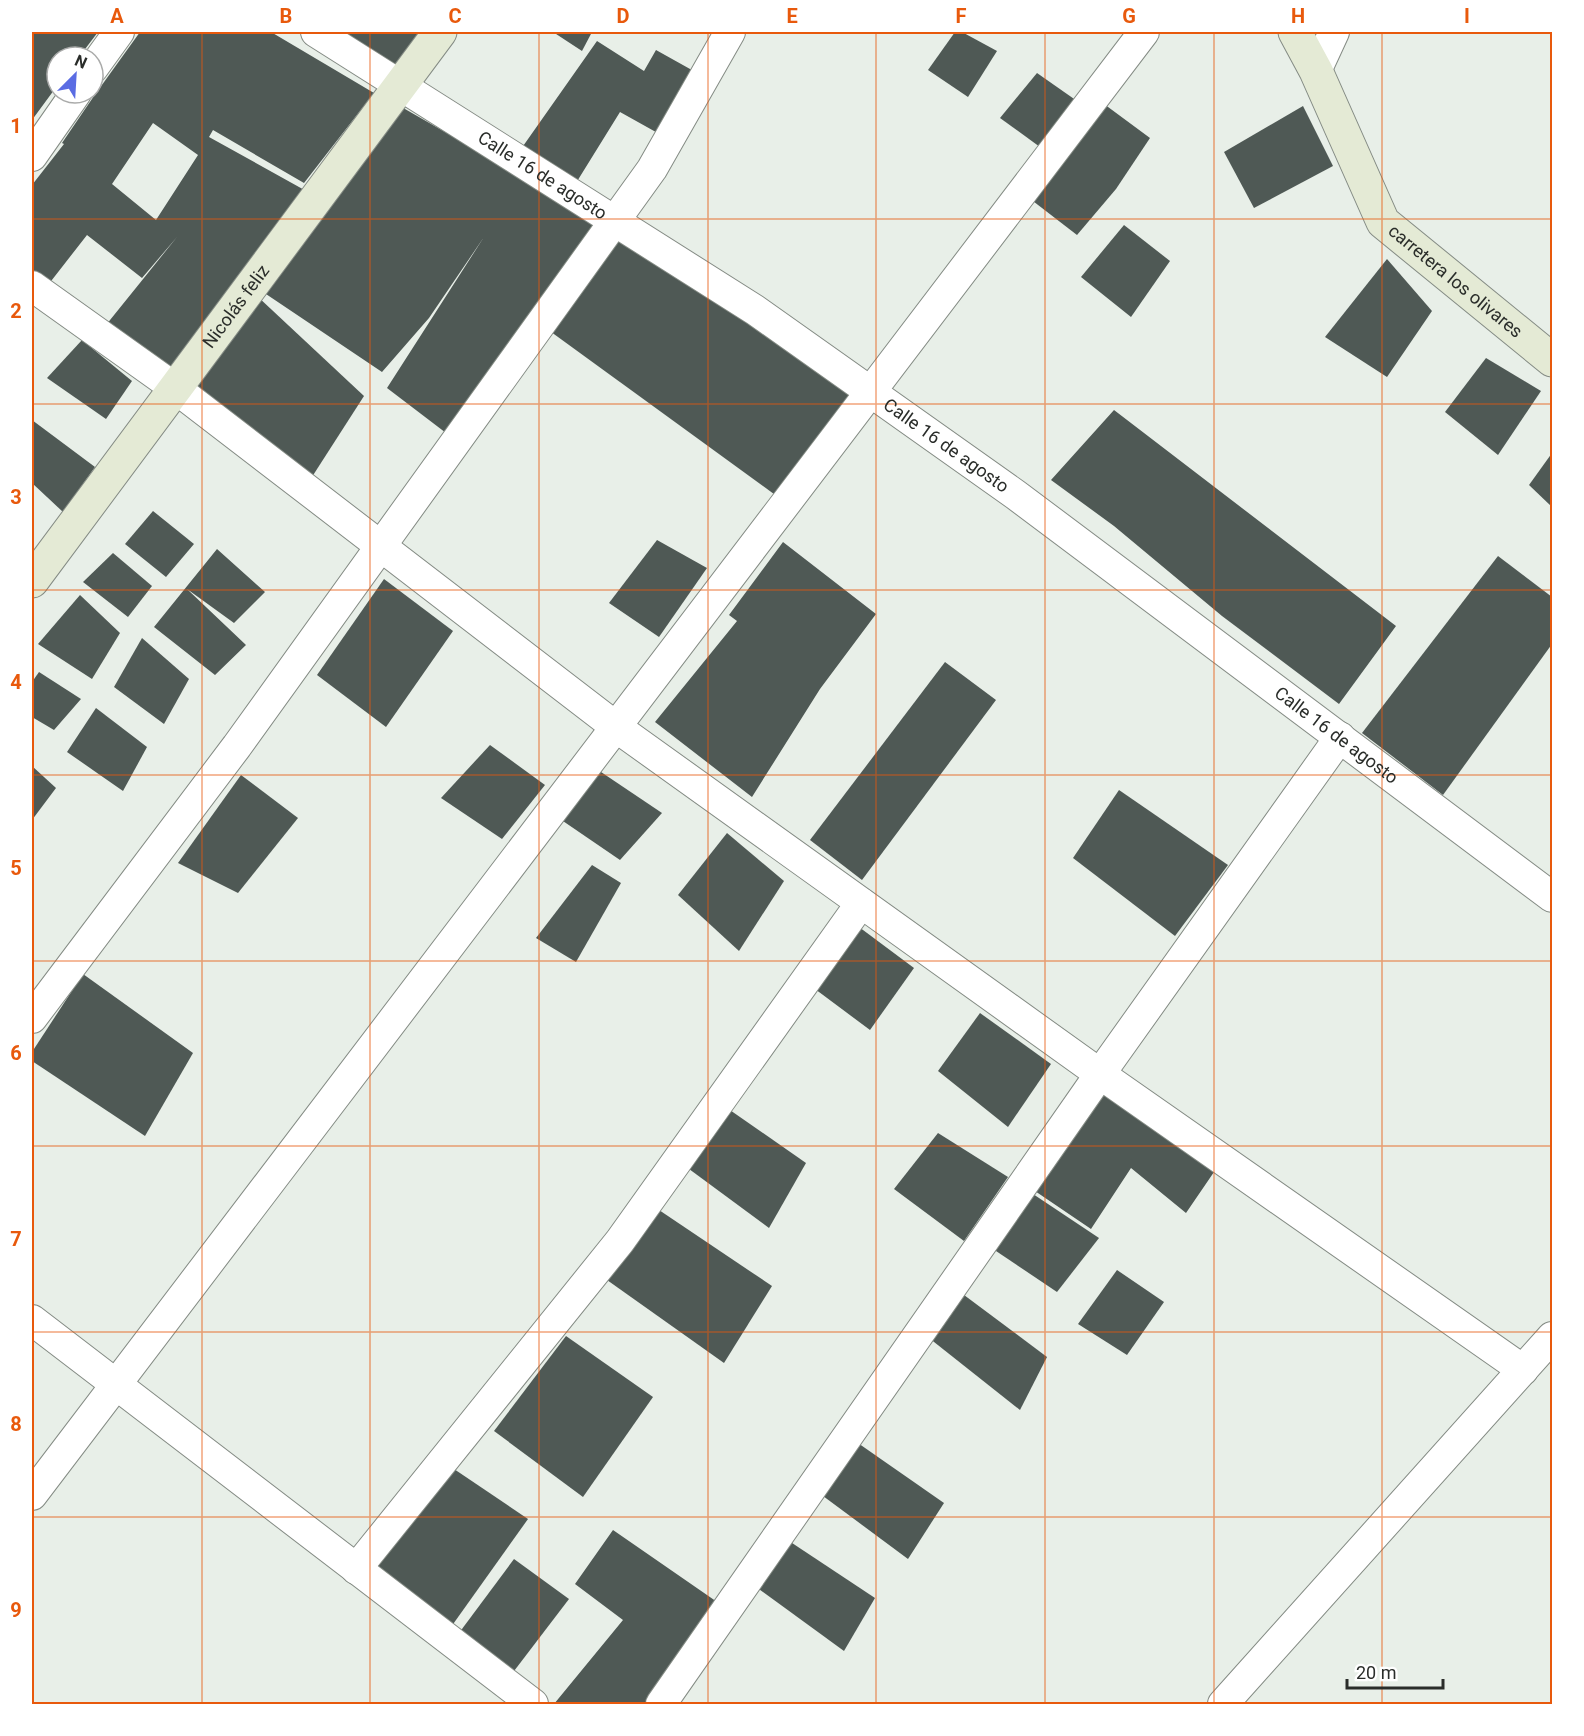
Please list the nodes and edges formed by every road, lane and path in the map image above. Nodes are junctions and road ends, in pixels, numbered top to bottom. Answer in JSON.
{"nodes":[{"id":1,"x":119,"y":32,"type":"edge"},
{"id":2,"x":315,"y":32,"type":"edge"},
{"id":3,"x":440,"y":32,"type":"edge"},
{"id":4,"x":730,"y":32,"type":"edge"},
{"id":5,"x":1143,"y":32,"type":"edge"},
{"id":6,"x":1295,"y":32,"type":"edge"},
{"id":7,"x":1334,"y":32,"type":"edge"},
{"id":8,"x":105,"y":51,"type":"edge"},
{"id":9,"x":1316,"y":71,"type":"junction"},
{"id":10,"x":400,"y":85,"type":"junction"},
{"id":11,"x":68,"y":105,"type":"edge"},
{"id":12,"x":32,"y":156,"type":"edge"},
{"id":13,"x":614,"y":221,"type":"junction"},
{"id":14,"x":32,"y":286,"type":"edge"},
{"id":15,"x":1552,"y":360,"type":"edge"},
{"id":16,"x":175,"y":388,"type":"junction"},
{"id":17,"x":871,"y":392,"type":"junction"},
{"id":18,"x":381,"y":546,"type":"junction"},
{"id":19,"x":32,"y":581,"type":"edge"},
{"id":20,"x":616,"y":727,"type":"junction"},
{"id":21,"x":1340,"y":737,"type":"junction"},
{"id":22,"x":1552,"y":897,"type":"edge"},
{"id":23,"x":861,"y":903,"type":"junction"},
{"id":24,"x":32,"y":1018,"type":"edge"},
{"id":25,"x":1100,"y":1074,"type":"junction"},
{"id":26,"x":32,"y":1320,"type":"edge"},
{"id":27,"x":1552,"y":1338,"type":"edge"},
{"id":28,"x":1523,"y":1370,"type":"junction"},
{"id":29,"x":116,"y":1384,"type":"junction"},
{"id":30,"x":32,"y":1495,"type":"edge"},
{"id":31,"x":356,"y":1569,"type":"junction"},
{"id":32,"x":533,"y":1704,"type":"edge"},
{"id":33,"x":661,"y":1704,"type":"edge"},
{"id":34,"x":1223,"y":1704,"type":"edge"}],
"edges":[{"from":1,"to":8,"type":"street"},
{"from":2,"to":10,"type":"street","name":"Calle 16 de agosto"},
{"from":3,"to":10,"type":"main road","name":"Nicolás feliz"},
{"from":4,"to":13,"type":"street"},
{"from":5,"to":17,"type":"street"},
{"from":6,"to":9,"type":"main road","name":"carretera los olivares"},
{"from":7,"to":9,"type":"street"},
{"from":9,"to":15,"type":"main road","name":"carretera los olivares"},
{"from":10,"to":13,"type":"street","name":"Calle 16 de agosto"},
{"from":10,"to":16,"type":"main road","name":"Nicolás feliz"},
{"from":11,"to":12,"type":"street"},
{"from":13,"to":17,"type":"street","name":"Calle 16 de agosto"},
{"from":13,"to":18,"type":"street"},
{"from":14,"to":16,"type":"street"},
{"from":16,"to":18,"type":"street"},
{"from":16,"to":19,"type":"main road","name":"Nicolás feliz"},
{"from":17,"to":20,"type":"street"},
{"from":17,"to":21,"type":"street","name":"Calle 16 de agosto"},
{"from":18,"to":20,"type":"street"},
{"from":18,"to":24,"type":"street"},
{"from":20,"to":23,"type":"street"},
{"from":20,"to":29,"type":"street"},
{"from":21,"to":22,"type":"street","name":"Calle 16 de agosto"},
{"from":21,"to":25,"type":"street"},
{"from":23,"to":25,"type":"street"},
{"from":23,"to":31,"type":"street"},
{"from":25,"to":28,"type":"street"},
{"from":25,"to":33,"type":"street"},
{"from":26,"to":29,"type":"street"},
{"from":27,"to":28,"type":"street"},
{"from":28,"to":34,"type":"street"},
{"from":29,"to":30,"type":"street"},
{"from":29,"to":31,"type":"street"},
{"from":31,"to":32,"type":"street"}]}
